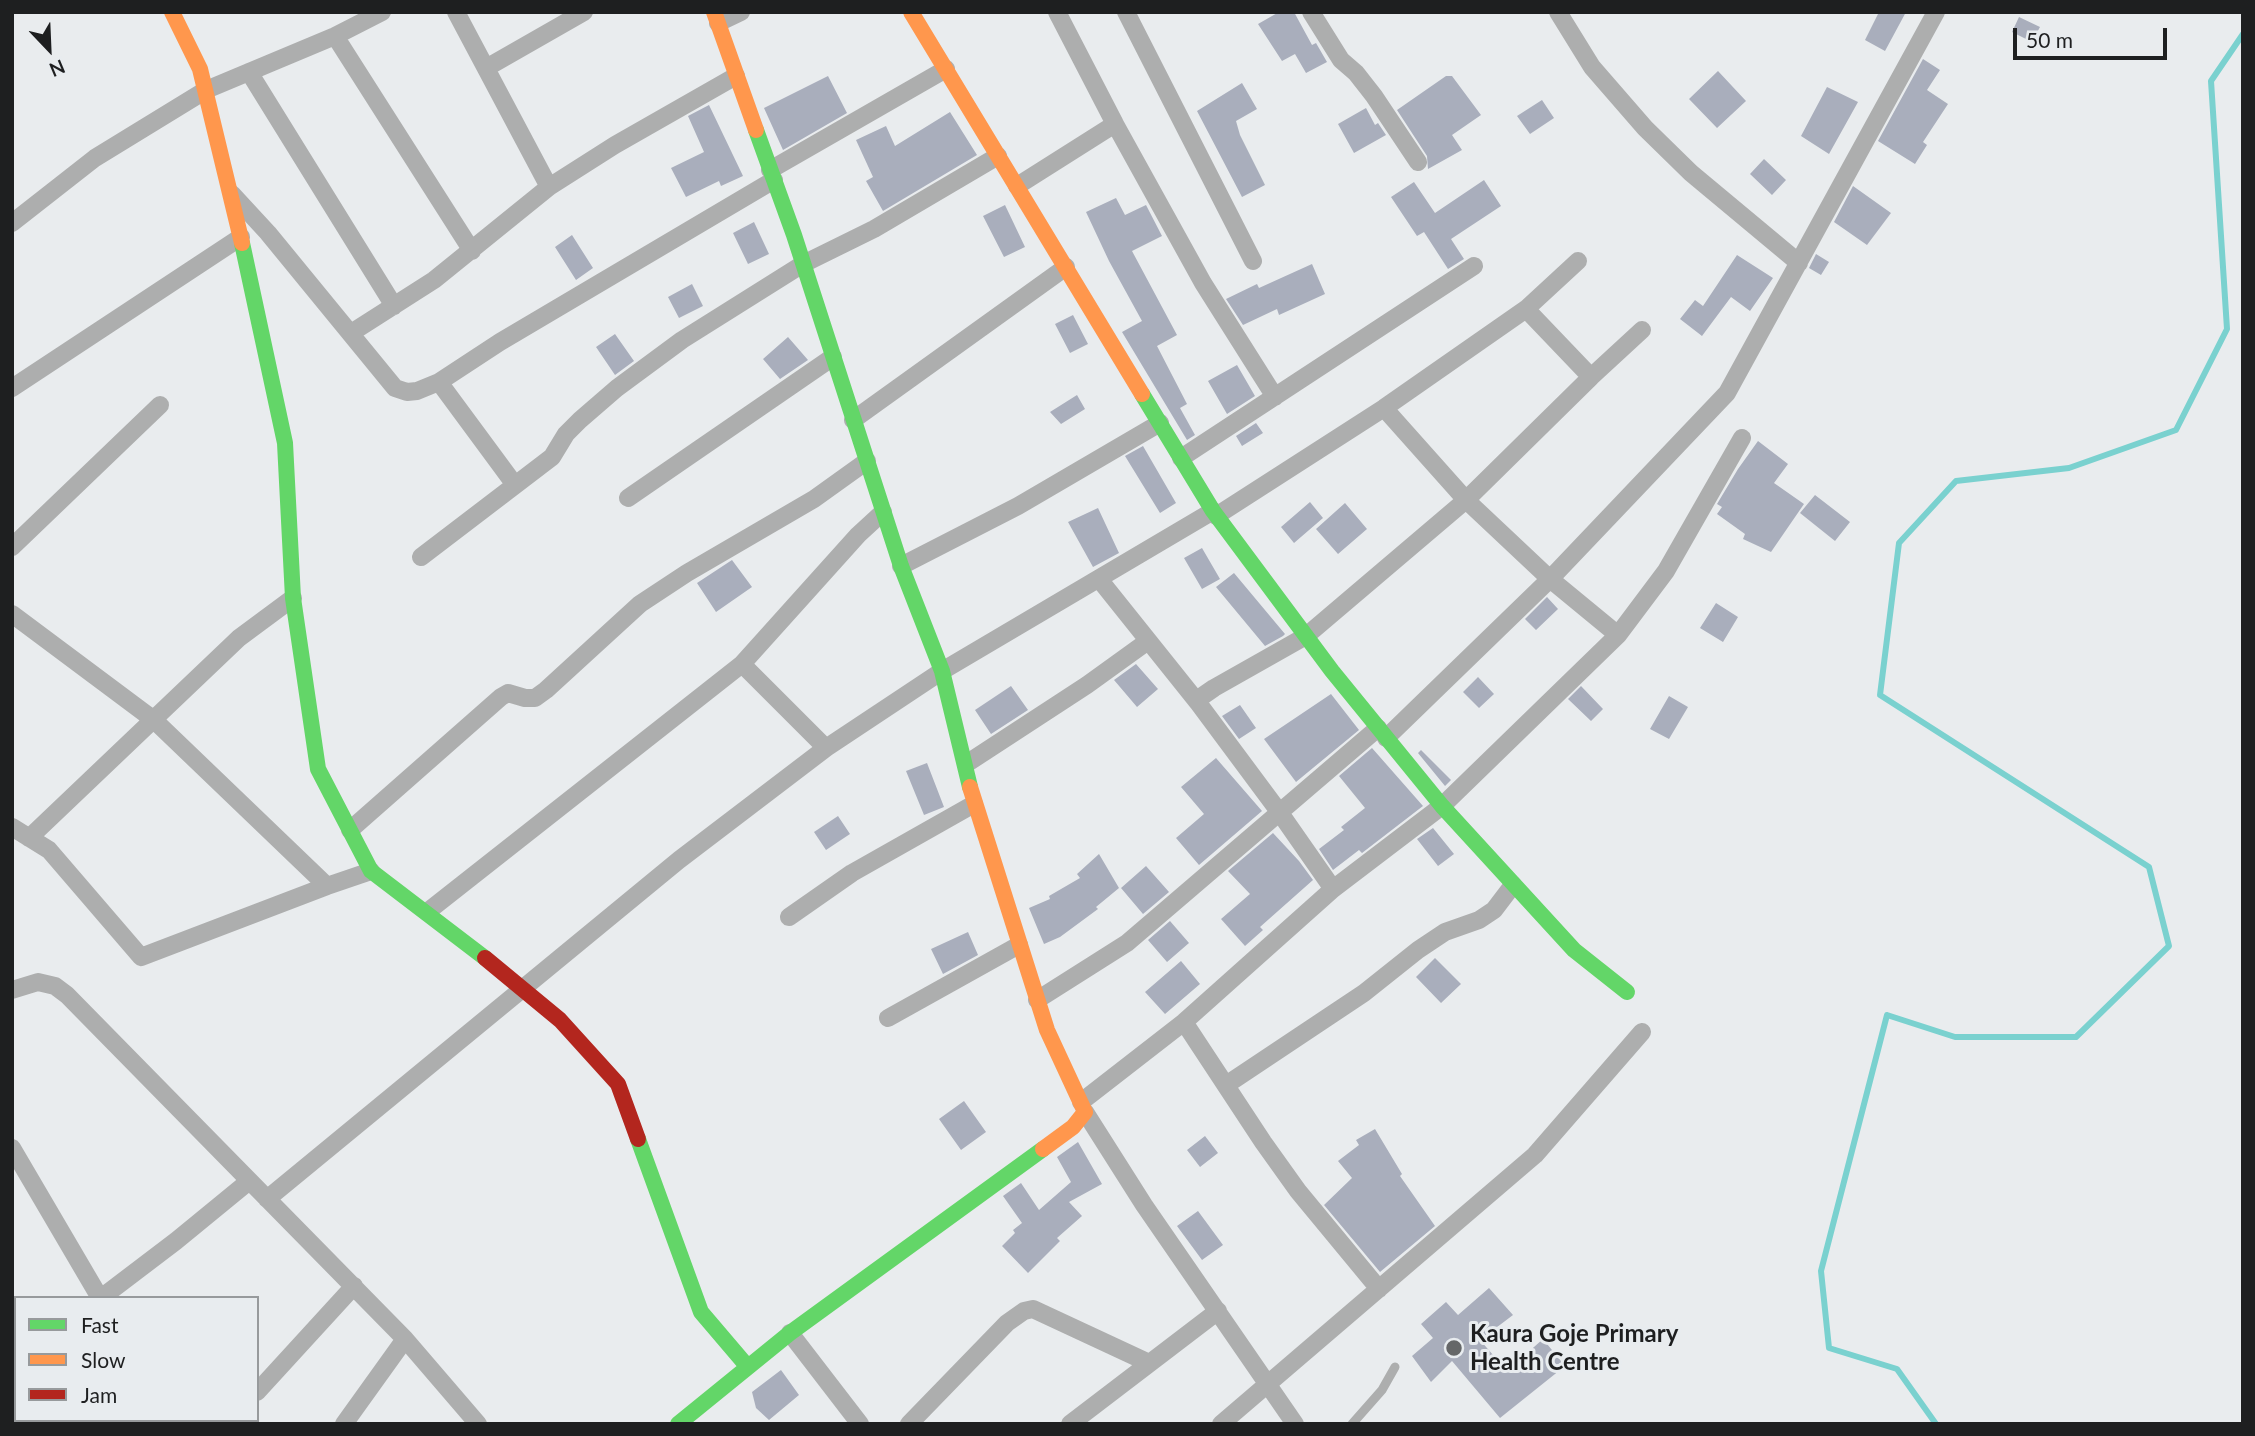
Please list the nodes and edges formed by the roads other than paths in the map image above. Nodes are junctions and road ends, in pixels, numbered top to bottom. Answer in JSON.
{"nodes":[{"id":1,"x":172,"y":12,"type":"edge"},
{"id":2,"x":382,"y":12,"type":"edge"},
{"id":3,"x":456,"y":12,"type":"edge"},
{"id":4,"x":584,"y":12,"type":"edge"},
{"id":5,"x":741,"y":12,"type":"edge"},
{"id":6,"x":911,"y":12,"type":"edge"},
{"id":7,"x":1058,"y":12,"type":"edge"},
{"id":8,"x":1126,"y":12,"type":"edge"},
{"id":9,"x":1311,"y":12,"type":"edge"},
{"id":10,"x":1558,"y":12,"type":"edge"},
{"id":11,"x":1936,"y":12,"type":"edge"},
{"id":12,"x":716,"y":18,"type":"edge"},
{"id":13,"x":335,"y":36,"type":"junction"},
{"id":14,"x":486,"y":68,"type":"junction"},
{"id":15,"x":946,"y":69,"type":"junction"},
{"id":16,"x":249,"y":72,"type":"junction"},
{"id":17,"x":736,"y":76,"type":"junction"},
{"id":18,"x":206,"y":90,"type":"junction"},
{"id":19,"x":1115,"y":124,"type":"junction"},
{"id":20,"x":998,"y":156,"type":"junction"},
{"id":21,"x":1418,"y":162,"type":"dead end"},
{"id":22,"x":772,"y":175,"type":"junction"},
{"id":23,"x":1017,"y":186,"type":"junction"},
{"id":24,"x":549,"y":187,"type":"junction"},
{"id":25,"x":229,"y":192,"type":"junction"},
{"id":26,"x":12,"y":223,"type":"edge"},
{"id":27,"x":241,"y":237,"type":"junction"},
{"id":28,"x":472,"y":251,"type":"junction"},
{"id":29,"x":1253,"y":261,"type":"dead end"},
{"id":30,"x":1578,"y":261,"type":"dead end"},
{"id":31,"x":1799,"y":263,"type":"junction"},
{"id":32,"x":803,"y":264,"type":"junction"},
{"id":33,"x":1474,"y":266,"type":"dead end"},
{"id":34,"x":1066,"y":267,"type":"junction"},
{"id":35,"x":394,"y":306,"type":"junction"},
{"id":36,"x":1526,"y":309,"type":"junction"},
{"id":37,"x":1642,"y":330,"type":"dead end"},
{"id":38,"x":351,"y":333,"type":"junction"},
{"id":39,"x":833,"y":357,"type":"junction"},
{"id":40,"x":1591,"y":377,"type":"junction"},
{"id":41,"x":439,"y":382,"type":"junction"},
{"id":42,"x":12,"y":388,"type":"edge"},
{"id":43,"x":1275,"y":397,"type":"junction"},
{"id":44,"x":160,"y":405,"type":"dead end"},
{"id":45,"x":1384,"y":408,"type":"junction"},
{"id":46,"x":853,"y":421,"type":"junction"},
{"id":47,"x":1160,"y":424,"type":"junction"},
{"id":48,"x":1742,"y":438,"type":"dead end"},
{"id":49,"x":1181,"y":458,"type":"junction"},
{"id":50,"x":867,"y":461,"type":"junction"},
{"id":51,"x":515,"y":485,"type":"junction"},
{"id":52,"x":628,"y":498,"type":"dead end"},
{"id":53,"x":1466,"y":500,"type":"junction"},
{"id":54,"x":883,"y":512,"type":"junction"},
{"id":55,"x":1214,"y":513,"type":"junction"},
{"id":56,"x":12,"y":547,"type":"edge"},
{"id":57,"x":421,"y":557,"type":"dead end"},
{"id":58,"x":901,"y":566,"type":"junction"},
{"id":59,"x":1098,"y":579,"type":"junction"},
{"id":60,"x":1550,"y":579,"type":"junction"},
{"id":61,"x":293,"y":598,"type":"junction"},
{"id":62,"x":12,"y":614,"type":"edge"},
{"id":63,"x":1618,"y":635,"type":"junction"},
{"id":64,"x":1306,"y":636,"type":"junction"},
{"id":65,"x":1148,"y":641,"type":"junction"},
{"id":66,"x":742,"y":664,"type":"junction"},
{"id":67,"x":942,"y":671,"type":"junction"},
{"id":68,"x":1199,"y":704,"type":"junction"},
{"id":69,"x":154,"y":720,"type":"junction"},
{"id":70,"x":1382,"y":733,"type":"junction"},
{"id":71,"x":826,"y":748,"type":"junction"},
{"id":72,"x":966,"y":764,"type":"junction"},
{"id":73,"x":974,"y":804,"type":"junction"},
{"id":74,"x":1442,"y":806,"type":"junction"},
{"id":75,"x":1280,"y":813,"type":"junction"},
{"id":76,"x":12,"y":827,"type":"edge"},
{"id":77,"x":350,"y":830,"type":"junction"},
{"id":78,"x":29,"y":838,"type":"junction"},
{"id":79,"x":371,"y":871,"type":"junction"},
{"id":80,"x":1513,"y":885,"type":"junction"},
{"id":81,"x":327,"y":886,"type":"junction"},
{"id":82,"x":1333,"y":889,"type":"junction"},
{"id":83,"x":427,"y":912,"type":"junction"},
{"id":84,"x":789,"y":917,"type":"dead end"},
{"id":85,"x":1019,"y":945,"type":"junction"},
{"id":86,"x":524,"y":989,"type":"junction"},
{"id":87,"x":12,"y":990,"type":"edge"},
{"id":88,"x":1627,"y":992,"type":"dead end"},
{"id":89,"x":1037,"y":1000,"type":"junction"},
{"id":90,"x":888,"y":1018,"type":"dead end"},
{"id":91,"x":1184,"y":1022,"type":"junction"},
{"id":92,"x":1642,"y":1032,"type":"dead end"},
{"id":93,"x":1226,"y":1085,"type":"junction"},
{"id":94,"x":1083,"y":1107,"type":"junction"},
{"id":95,"x":12,"y":1148,"type":"edge"},
{"id":96,"x":248,"y":1182,"type":"junction"},
{"id":97,"x":267,"y":1199,"type":"junction"},
{"id":98,"x":354,"y":1286,"type":"junction"},
{"id":99,"x":1379,"y":1289,"type":"junction"},
{"id":100,"x":99,"y":1296,"type":"edge"},
{"id":101,"x":103,"y":1296,"type":"edge"},
{"id":102,"x":1218,"y":1311,"type":"junction"},
{"id":103,"x":790,"y":1333,"type":"junction"},
{"id":104,"x":405,"y":1339,"type":"junction"},
{"id":105,"x":1149,"y":1363,"type":"junction"},
{"id":106,"x":747,"y":1366,"type":"junction"},
{"id":107,"x":1395,"y":1367,"type":"dead end"},
{"id":108,"x":1267,"y":1382,"type":"junction"},
{"id":109,"x":259,"y":1390,"type":"edge"},
{"id":110,"x":344,"y":1424,"type":"edge"},
{"id":111,"x":478,"y":1424,"type":"edge"},
{"id":112,"x":678,"y":1424,"type":"edge"},
{"id":113,"x":860,"y":1424,"type":"edge"},
{"id":114,"x":909,"y":1424,"type":"edge"},
{"id":115,"x":1070,"y":1424,"type":"edge"},
{"id":116,"x":1221,"y":1424,"type":"edge"},
{"id":117,"x":1295,"y":1424,"type":"edge"},
{"id":118,"x":1352,"y":1424,"type":"edge"}],
"edges":[{"from":1,"to":18,"type":"street"},
{"from":2,"to":13,"type":"street"},
{"from":3,"to":14,"type":"street"},
{"from":4,"to":14,"type":"street"},
{"from":5,"to":12,"type":"street"},
{"from":6,"to":15,"type":"street"},
{"from":7,"to":19,"type":"street"},
{"from":8,"to":29,"type":"street"},
{"from":9,"to":21,"type":"street"},
{"from":10,"to":31,"type":"street"},
{"from":11,"to":31,"type":"street"},
{"from":12,"to":17,"type":"street"},
{"from":13,"to":16,"type":"street"},
{"from":13,"to":28,"type":"street"},
{"from":14,"to":24,"type":"street"},
{"from":15,"to":20,"type":"street"},
{"from":15,"to":22,"type":"street"},
{"from":16,"to":18,"type":"street"},
{"from":16,"to":35,"type":"street"},
{"from":17,"to":22,"type":"street"},
{"from":17,"to":24,"type":"street"},
{"from":18,"to":25,"type":"street"},
{"from":18,"to":26,"type":"street"},
{"from":19,"to":23,"type":"street"},
{"from":19,"to":43,"type":"street"},
{"from":20,"to":23,"type":"street"},
{"from":20,"to":32,"type":"street"},
{"from":22,"to":32,"type":"street"},
{"from":22,"to":41,"type":"street"},
{"from":23,"to":34,"type":"street"},
{"from":24,"to":28,"type":"street"},
{"from":25,"to":27,"type":"street"},
{"from":25,"to":38,"type":"street"},
{"from":27,"to":42,"type":"street"},
{"from":27,"to":61,"type":"street"},
{"from":28,"to":35,"type":"street"},
{"from":30,"to":36,"type":"street"},
{"from":31,"to":60,"type":"street"},
{"from":32,"to":39,"type":"street"},
{"from":32,"to":51,"type":"street"},
{"from":33,"to":43,"type":"street"},
{"from":34,"to":46,"type":"street"},
{"from":34,"to":47,"type":"street"},
{"from":35,"to":38,"type":"street"},
{"from":36,"to":40,"type":"street"},
{"from":36,"to":45,"type":"street"},
{"from":37,"to":40,"type":"street"},
{"from":38,"to":41,"type":"street"},
{"from":39,"to":46,"type":"street"},
{"from":39,"to":52,"type":"street"},
{"from":40,"to":53,"type":"street"},
{"from":41,"to":51,"type":"street"},
{"from":43,"to":49,"type":"street"},
{"from":44,"to":56,"type":"street"},
{"from":45,"to":53,"type":"street"},
{"from":45,"to":55,"type":"street"},
{"from":46,"to":50,"type":"street"},
{"from":47,"to":49,"type":"street"},
{"from":47,"to":58,"type":"street"},
{"from":48,"to":63,"type":"street"},
{"from":49,"to":55,"type":"street"},
{"from":50,"to":54,"type":"street"},
{"from":50,"to":77,"type":"street"},
{"from":51,"to":57,"type":"street"},
{"from":53,"to":60,"type":"street"},
{"from":53,"to":64,"type":"street"},
{"from":54,"to":58,"type":"street"},
{"from":54,"to":66,"type":"street"},
{"from":55,"to":59,"type":"street"},
{"from":55,"to":64,"type":"street"},
{"from":58,"to":67,"type":"street"},
{"from":59,"to":65,"type":"street"},
{"from":59,"to":67,"type":"street"},
{"from":60,"to":63,"type":"street"},
{"from":60,"to":70,"type":"street"},
{"from":61,"to":69,"type":"street"},
{"from":61,"to":77,"type":"street"},
{"from":62,"to":69,"type":"street"},
{"from":63,"to":74,"type":"street"},
{"from":64,"to":68,"type":"street"},
{"from":64,"to":70,"type":"street"},
{"from":65,"to":68,"type":"street"},
{"from":65,"to":72,"type":"street"},
{"from":66,"to":71,"type":"street"},
{"from":66,"to":83,"type":"street"},
{"from":67,"to":71,"type":"street"},
{"from":67,"to":72,"type":"street"},
{"from":68,"to":75,"type":"street"},
{"from":69,"to":78,"type":"street"},
{"from":69,"to":81,"type":"street"},
{"from":70,"to":74,"type":"street"},
{"from":70,"to":75,"type":"street"},
{"from":71,"to":86,"type":"street"},
{"from":72,"to":73,"type":"street"},
{"from":73,"to":84,"type":"street"},
{"from":73,"to":85,"type":"street"},
{"from":74,"to":80,"type":"street"},
{"from":74,"to":82,"type":"street"},
{"from":75,"to":82,"type":"street"},
{"from":75,"to":89,"type":"street"},
{"from":76,"to":78,"type":"street"},
{"from":77,"to":79,"type":"street"},
{"from":78,"to":81,"type":"street"},
{"from":79,"to":81,"type":"street"},
{"from":79,"to":83,"type":"street"},
{"from":80,"to":88,"type":"street"},
{"from":80,"to":93,"type":"street"},
{"from":82,"to":91,"type":"street"},
{"from":83,"to":86,"type":"street"},
{"from":85,"to":89,"type":"street"},
{"from":85,"to":90,"type":"street"},
{"from":86,"to":97,"type":"street"},
{"from":86,"to":106,"type":"street"},
{"from":87,"to":96,"type":"street"},
{"from":89,"to":94,"type":"street"},
{"from":91,"to":93,"type":"street"},
{"from":91,"to":94,"type":"street"},
{"from":92,"to":99,"type":"street"},
{"from":93,"to":99,"type":"street"},
{"from":94,"to":102,"type":"street"},
{"from":94,"to":103,"type":"street"},
{"from":95,"to":100,"type":"street"},
{"from":96,"to":97,"type":"street"},
{"from":96,"to":101,"type":"street"},
{"from":97,"to":98,"type":"street"},
{"from":98,"to":104,"type":"street"},
{"from":98,"to":109,"type":"street"},
{"from":99,"to":108,"type":"street"},
{"from":102,"to":105,"type":"street"},
{"from":102,"to":108,"type":"street"},
{"from":103,"to":106,"type":"street"},
{"from":103,"to":113,"type":"street"},
{"from":104,"to":110,"type":"street"},
{"from":104,"to":111,"type":"street"},
{"from":105,"to":114,"type":"street"},
{"from":105,"to":115,"type":"street"},
{"from":106,"to":112,"type":"street"},
{"from":107,"to":118,"type":"lane"},
{"from":108,"to":116,"type":"street"},
{"from":108,"to":117,"type":"street"}]}
